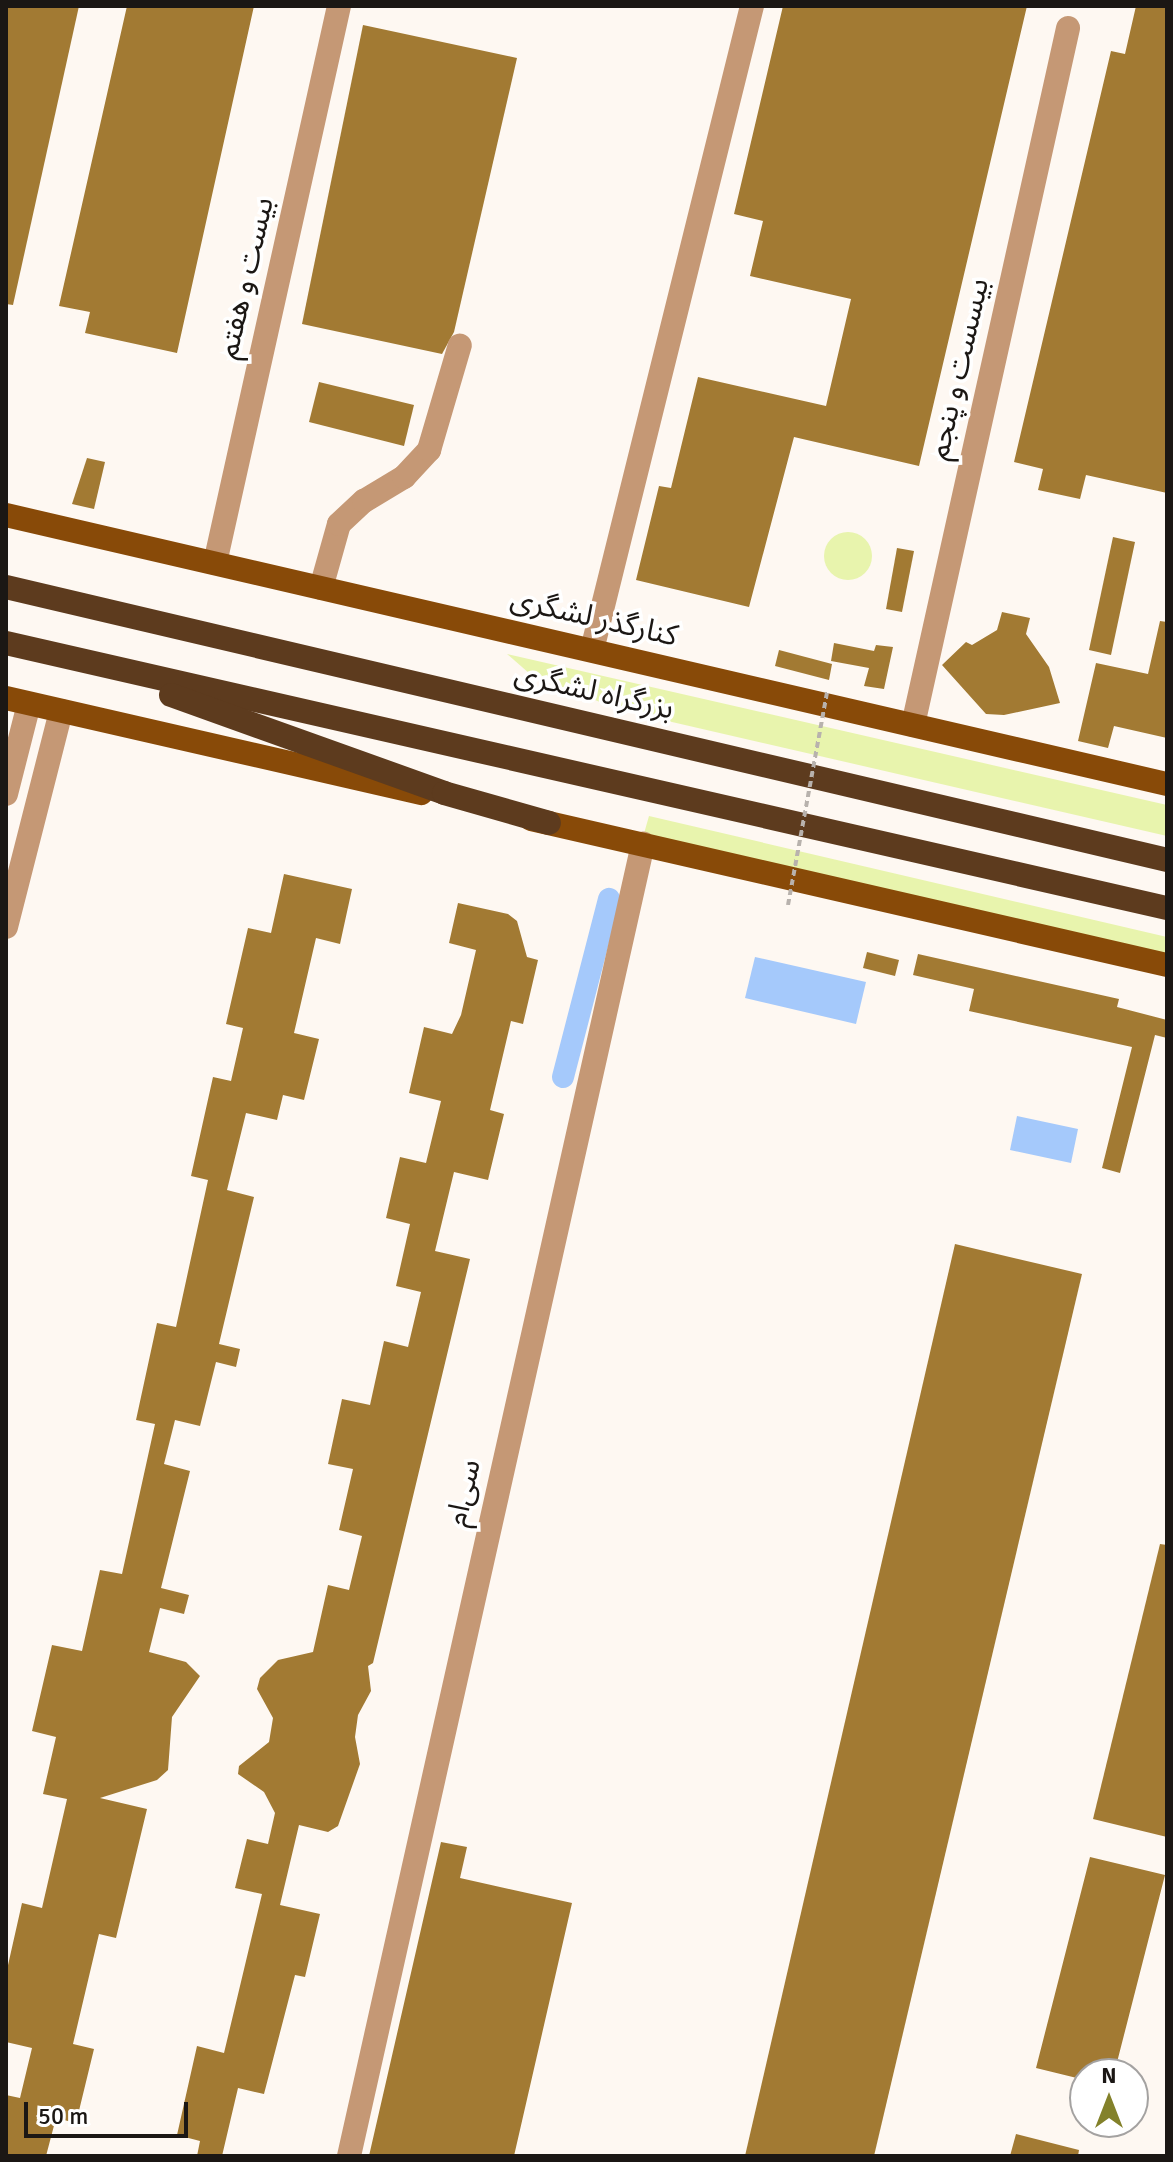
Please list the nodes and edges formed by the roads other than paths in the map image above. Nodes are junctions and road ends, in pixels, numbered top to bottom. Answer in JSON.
{"nodes":[{"id":1,"x":339,"y":6,"type":"edge"},
{"id":2,"x":752,"y":6,"type":"edge"},
{"id":3,"x":1068,"y":28,"type":"dead end"},
{"id":4,"x":460,"y":345,"type":"dead end"},
{"id":5,"x":6,"y":515,"type":"edge"},
{"id":6,"x":215,"y":563,"type":"junction"},
{"id":7,"x":6,"y":587,"type":"edge"},
{"id":8,"x":321,"y":588,"type":"junction"},
{"id":9,"x":6,"y":643,"type":"edge"},
{"id":10,"x":592,"y":650,"type":"junction"},
{"id":11,"x":71,"y":659,"type":"junction"},
{"id":12,"x":18,"y":701,"type":"edge"},
{"id":13,"x":61,"y":711,"type":"junction"},
{"id":14,"x":913,"y":725,"type":"junction"},
{"id":15,"x":1167,"y":784,"type":"edge"},
{"id":16,"x":6,"y":794,"type":"edge"},
{"id":17,"x":549,"y":823,"type":"junction"},
{"id":18,"x":643,"y":844,"type":"junction"},
{"id":19,"x":1167,"y":860,"type":"edge"},
{"id":20,"x":1167,"y":908,"type":"edge"},
{"id":21,"x":6,"y":927,"type":"edge"},
{"id":22,"x":1167,"y":965,"type":"edge"},
{"id":23,"x":349,"y":2156,"type":"edge"}],
"edges":[{"from":1,"to":6,"type":"street","name":"بیست و هفتم"},
{"from":2,"to":10,"type":"street"},
{"from":3,"to":14,"type":"street","name":"بیسست و پنجم"},
{"from":4,"to":8,"type":"street"},
{"from":5,"to":6,"type":"main road","name":"کنارگذر لشگری"},
{"from":6,"to":8,"type":"main road","name":"کنارگذر لشگری"},
{"from":7,"to":19,"type":"highway","name":"بزرگراه لشگری"},
{"from":8,"to":10,"type":"main road","name":"کنارگذر لشگری"},
{"from":9,"to":11,"type":"highway"},
{"from":10,"to":14,"type":"main road","name":"کنارگذر لشگری"},
{"from":11,"to":17,"type":"highway"},
{"from":11,"to":20,"type":"highway"},
{"from":12,"to":13,"type":"main road"},
{"from":12,"to":16,"type":"street"},
{"from":13,"to":17,"type":"main road"},
{"from":13,"to":21,"type":"street"},
{"from":14,"to":15,"type":"main road","name":"کنارگذر لشگری"},
{"from":17,"to":18,"type":"main road"},
{"from":18,"to":22,"type":"main road"},
{"from":18,"to":23,"type":"street","name":"سی‌ام"}]}
